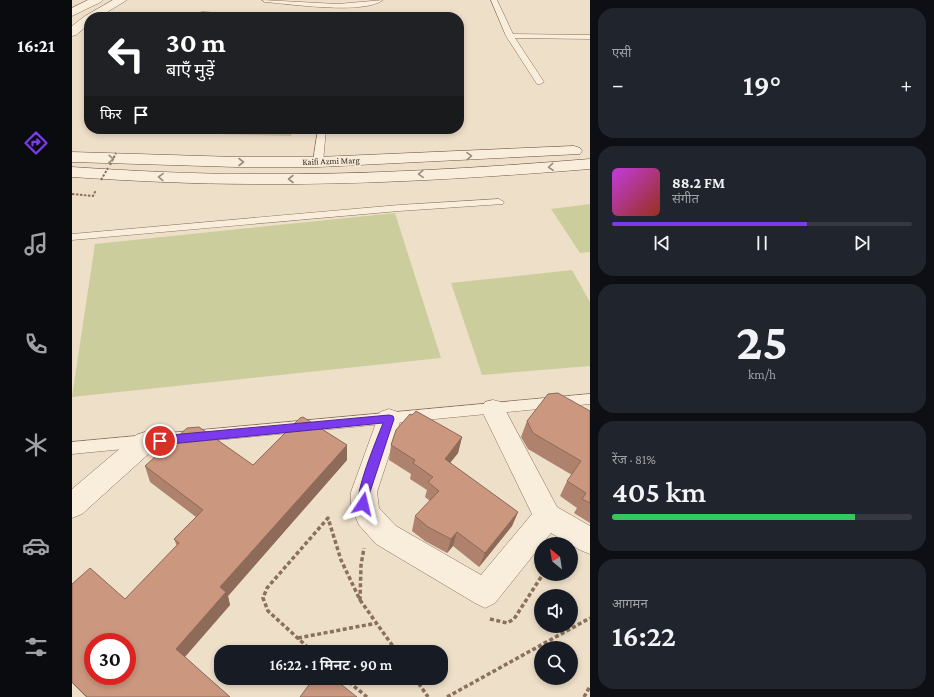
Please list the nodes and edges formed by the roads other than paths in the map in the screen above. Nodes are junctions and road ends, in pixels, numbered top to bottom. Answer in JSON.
{"nodes":[{"id":1,"x":97,"y":0,"type":"edge"},
{"id":2,"x":121,"y":0,"type":"edge"},
{"id":3,"x":266,"y":0,"type":"edge"},
{"id":4,"x":380,"y":0,"type":"edge"},
{"id":5,"x":494,"y":0,"type":"edge"},
{"id":6,"x":100,"y":12,"type":"edge"},
{"id":7,"x":72,"y":13,"type":"edge"},
{"id":8,"x":84,"y":23,"type":"edge"},
{"id":9,"x":72,"y":32,"type":"edge"},
{"id":10,"x":510,"y":36,"type":"junction"},
{"id":11,"x":590,"y":38,"type":"edge"},
{"id":12,"x":540,"y":82,"type":"dead end"},
{"id":13,"x":321,"y":134,"type":"edge"},
{"id":14,"x":590,"y":152,"type":"edge"},
{"id":15,"x":72,"y":157,"type":"edge"},
{"id":16,"x":318,"y":162,"type":"junction"},
{"id":17,"x":590,"y":164,"type":"edge"},
{"id":18,"x":72,"y":172,"type":"edge"},
{"id":19,"x":498,"y":202,"type":"dead end"},
{"id":20,"x":72,"y":237,"type":"edge"},
{"id":21,"x":590,"y":399,"type":"edge"},
{"id":22,"x":493,"y":409,"type":"junction"},
{"id":23,"x":389,"y":419,"type":"junction"},
{"id":24,"x":145,"y":442,"type":"junction"},
{"id":25,"x":72,"y":448,"type":"edge"},
{"id":26,"x":72,"y":506,"type":"edge"},
{"id":27,"x":547,"y":516,"type":"junction"},
{"id":28,"x":590,"y":540,"type":"edge"}],
"edges":[{"from":1,"to":7,"type":"street"},
{"from":2,"to":6,"type":"street"},
{"from":3,"to":4,"type":"lane"},
{"from":5,"to":10,"type":"lane"},
{"from":8,"to":9,"type":"street"},
{"from":10,"to":11,"type":"lane"},
{"from":10,"to":12,"type":"lane"},
{"from":13,"to":16,"type":"lane"},
{"from":16,"to":14,"type":"street","name":"Kaifi Azmi Marg","one_way":true},
{"from":15,"to":16,"type":"street","name":"Kaifi Azmi Marg","one_way":true},
{"from":17,"to":18,"type":"street","one_way":true},
{"from":19,"to":20,"type":"lane"},
{"from":21,"to":22,"type":"lane"},
{"from":22,"to":23,"type":"lane"},
{"from":22,"to":27,"type":"street"},
{"from":23,"to":24,"type":"lane"},
{"from":23,"to":27,"type":"street"},
{"from":24,"to":25,"type":"lane"},
{"from":24,"to":26,"type":"street"},
{"from":27,"to":28,"type":"street"}]}
